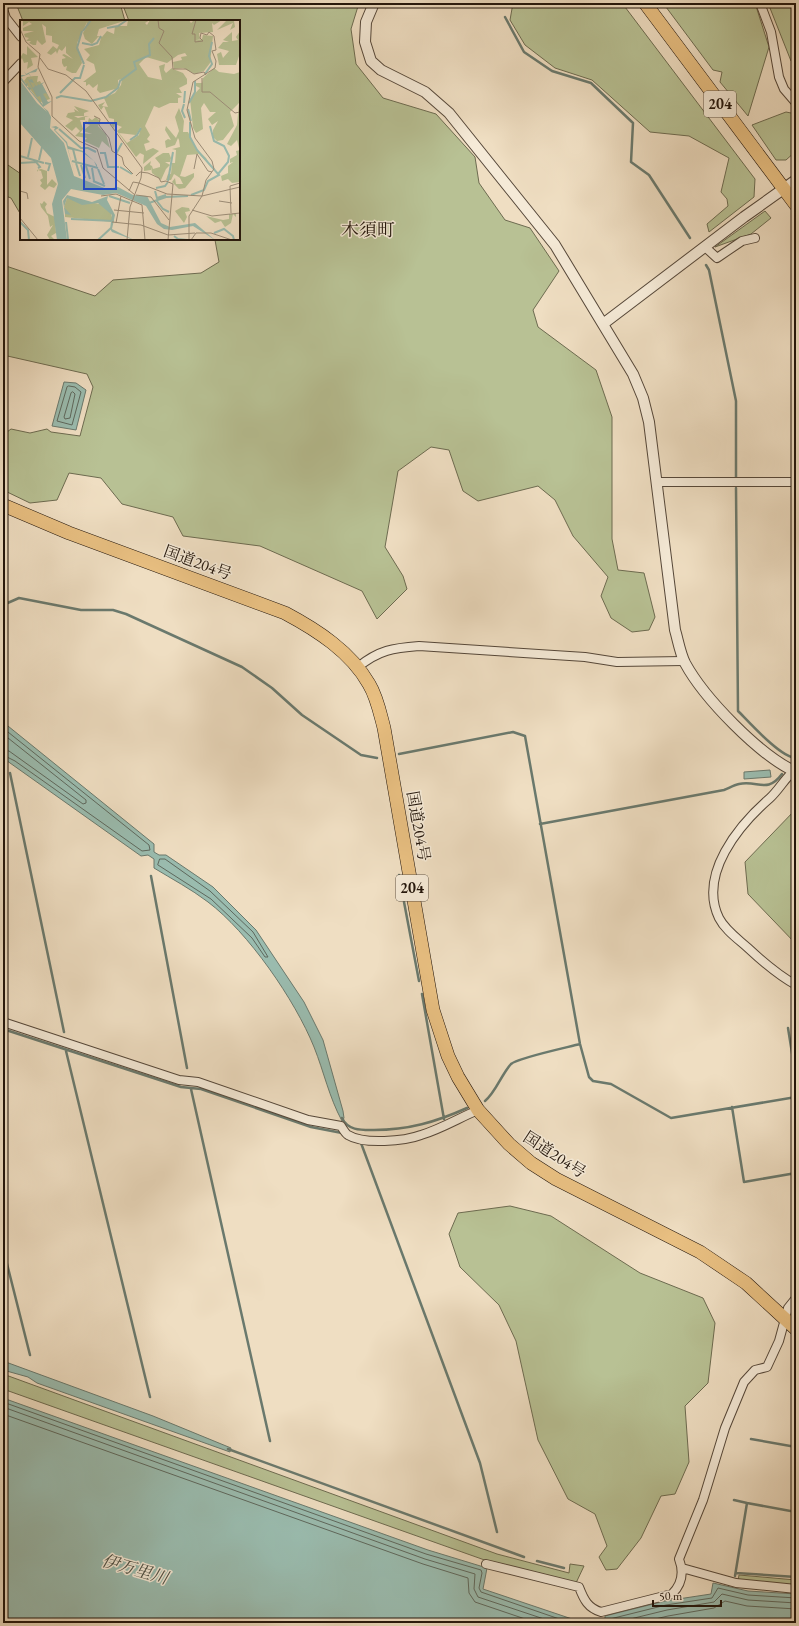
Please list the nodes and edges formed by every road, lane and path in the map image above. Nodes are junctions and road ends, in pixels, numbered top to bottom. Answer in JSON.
{"nodes":[{"id":1,"x":5,"y":3,"type":"edge"},
{"id":2,"x":374,"y":3,"type":"edge"},
{"id":3,"x":644,"y":3,"type":"edge"},
{"id":4,"x":760,"y":3,"type":"edge"},
{"id":5,"x":20,"y":36,"type":"edge"},
{"id":6,"x":20,"y":64,"type":"edge"},
{"id":7,"x":3,"y":82,"type":"edge"},
{"id":8,"x":796,"y":103,"type":"edge"},
{"id":9,"x":796,"y":180,"type":"edge"},
{"id":10,"x":784,"y":189,"type":"junction"},
{"id":11,"x":796,"y":205,"type":"edge"},
{"id":12,"x":755,"y":238,"type":"dead end"},
{"id":13,"x":705,"y":247,"type":"junction"},
{"id":14,"x":603,"y":324,"type":"junction"},
{"id":15,"x":656,"y":482,"type":"junction"},
{"id":16,"x":796,"y":482,"type":"edge"},
{"id":17,"x":3,"y":504,"type":"edge"},
{"id":18,"x":684,"y":661,"type":"junction"},
{"id":19,"x":358,"y":666,"type":"junction"},
{"id":20,"x":795,"y":771,"type":"edge"},
{"id":21,"x":796,"y":985,"type":"edge"},
{"id":22,"x":3,"y":1022,"type":"edge"},
{"id":23,"x":478,"y":1110,"type":"junction"},
{"id":24,"x":796,"y":1298,"type":"edge"},
{"id":25,"x":784,"y":1318,"type":"junction"},
{"id":26,"x":796,"y":1329,"type":"edge"},
{"id":27,"x":486,"y":1564,"type":"dead end"},
{"id":28,"x":682,"y":1568,"type":"junction"},
{"id":29,"x":796,"y":1589,"type":"edge"}],
"edges":[{"from":1,"to":5,"type":"street"},
{"from":2,"to":14,"type":"street"},
{"from":3,"to":10,"type":"highway","number":"204"},
{"from":4,"to":8,"type":"street"},
{"from":6,"to":7,"type":"street"},
{"from":9,"to":10,"type":"street"},
{"from":10,"to":11,"type":"highway","number":"204"},
{"from":10,"to":13,"type":"street"},
{"from":12,"to":13,"type":"street"},
{"from":13,"to":14,"type":"street"},
{"from":14,"to":15,"type":"street"},
{"from":15,"to":16,"type":"street"},
{"from":15,"to":18,"type":"street"},
{"from":17,"to":19,"type":"highway","name":"国道204号","number":"204"},
{"from":18,"to":19,"type":"street"},
{"from":18,"to":20,"type":"street"},
{"from":19,"to":23,"type":"highway","name":"国道204号","number":"204"},
{"from":20,"to":21,"type":"street"},
{"from":22,"to":23,"type":"street"},
{"from":23,"to":25,"type":"highway","name":"国道204号","number":"204"},
{"from":24,"to":25,"type":"street"},
{"from":25,"to":26,"type":"highway","name":"国道204号","number":"204"},
{"from":25,"to":28,"type":"street"},
{"from":27,"to":28,"type":"street"},
{"from":28,"to":29,"type":"street"}]}
